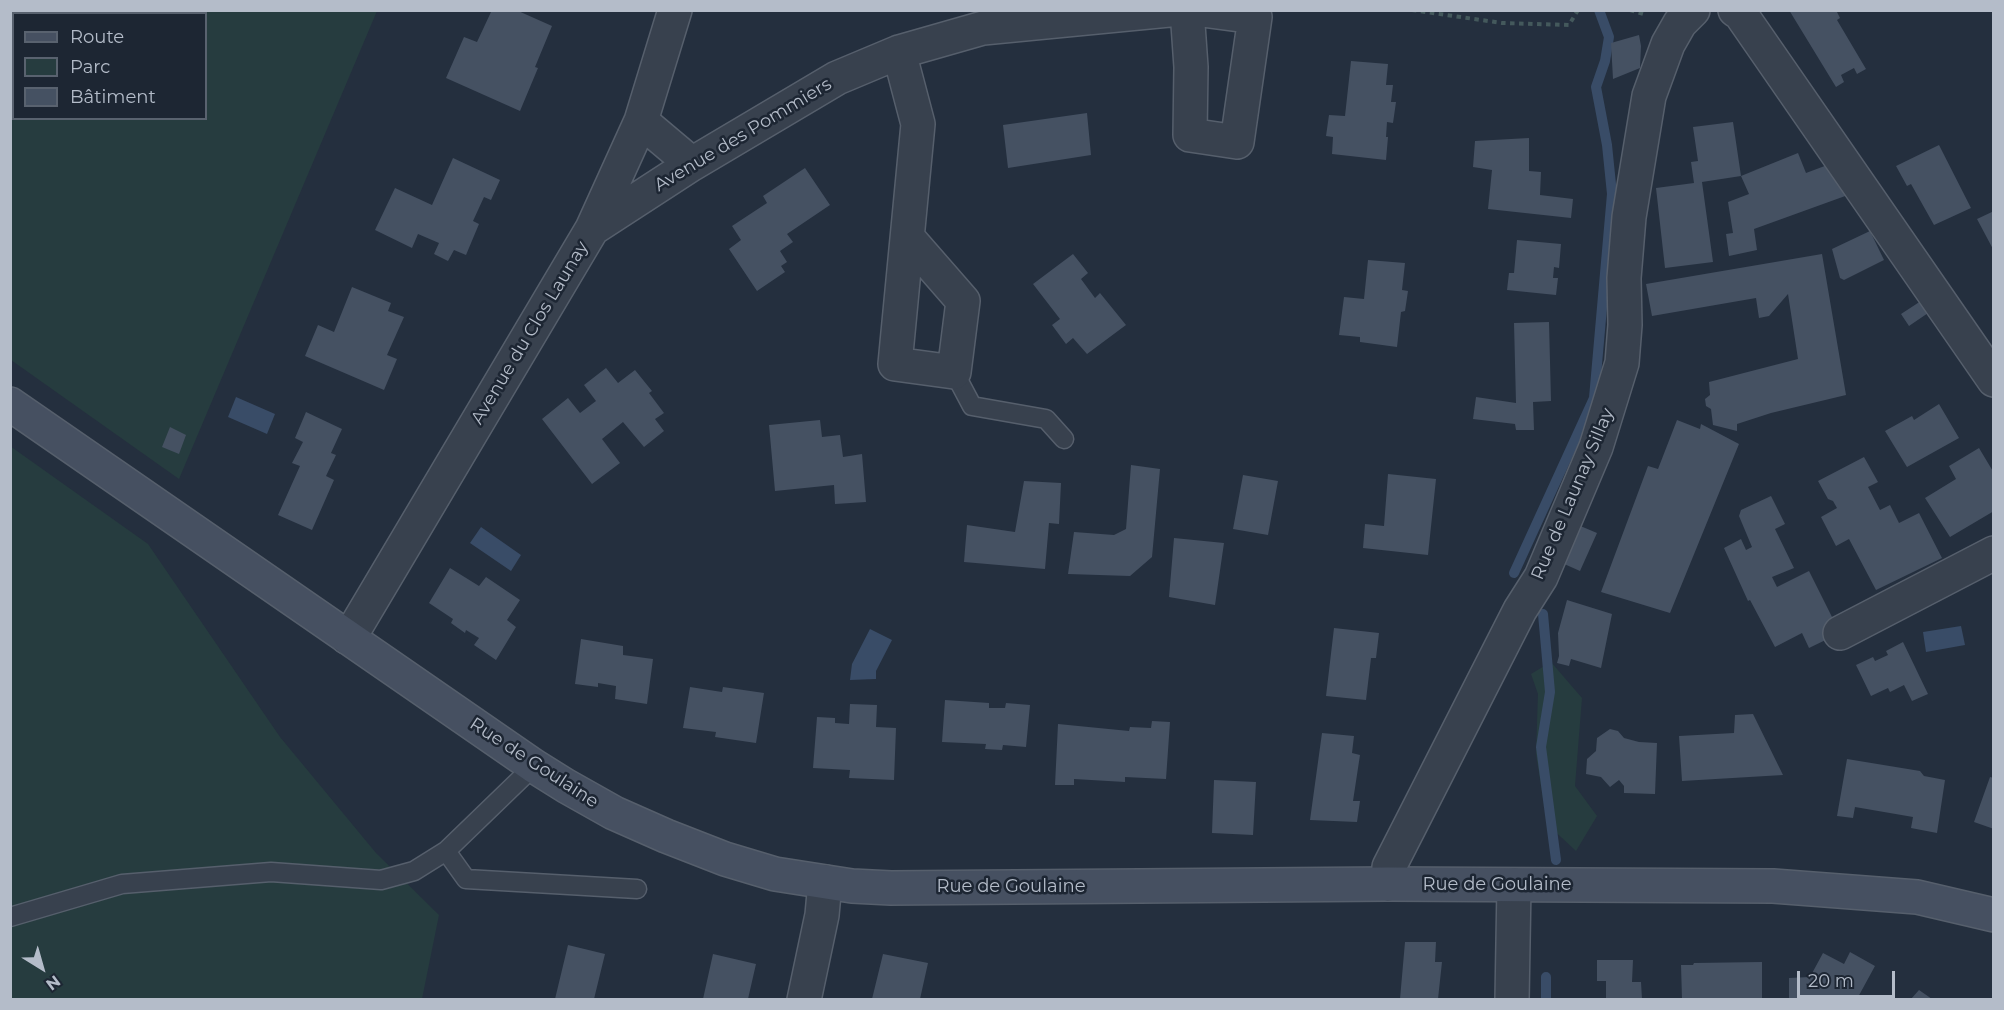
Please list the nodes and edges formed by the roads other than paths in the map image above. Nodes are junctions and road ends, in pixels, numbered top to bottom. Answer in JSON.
{"nodes":[{"id":1,"x":675,"y":10,"type":"edge"},
{"id":2,"x":1169,"y":10,"type":"edge"},
{"id":3,"x":1187,"y":10,"type":"edge"},
{"id":4,"x":1202,"y":10,"type":"edge"},
{"id":5,"x":1694,"y":10,"type":"edge"},
{"id":6,"x":1735,"y":10,"type":"edge"},
{"id":7,"x":899,"y":52,"type":"junction"},
{"id":8,"x":641,"y":121,"type":"junction"},
{"id":9,"x":692,"y":164,"type":"junction"},
{"id":10,"x":592,"y":229,"type":"junction"},
{"id":11,"x":908,"y":238,"type":"junction"},
{"id":12,"x":954,"y":372,"type":"junction"},
{"id":13,"x":1994,"y":380,"type":"edge"},
{"id":14,"x":10,"y":404,"type":"edge"},
{"id":15,"x":1064,"y":439,"type":"dead end"},
{"id":16,"x":1994,"y":553,"type":"edge"},
{"id":17,"x":1840,"y":633,"type":"dead end"},
{"id":18,"x":347,"y":637,"type":"junction"},
{"id":19,"x":534,"y":766,"type":"junction"},
{"id":20,"x":446,"y":851,"type":"junction"},
{"id":21,"x":825,"y":882,"type":"junction"},
{"id":22,"x":1388,"y":884,"type":"junction"},
{"id":23,"x":1514,"y":885,"type":"junction"},
{"id":24,"x":637,"y":889,"type":"dead end"},
{"id":25,"x":1994,"y":915,"type":"edge"},
{"id":26,"x":10,"y":917,"type":"edge"},
{"id":27,"x":804,"y":999,"type":"edge"},
{"id":28,"x":1512,"y":999,"type":"edge"}],
"edges":[{"from":1,"to":8,"type":"street","name":"Avenue du Clos Launay"},
{"from":2,"to":7,"type":"street","name":"Avenue des Pommiers"},
{"from":3,"to":4,"type":"street"},
{"from":5,"to":22,"type":"street","name":"Rue de Launay Sillay"},
{"from":6,"to":13,"type":"street"},
{"from":7,"to":9,"type":"street","name":"Avenue des Pommiers"},
{"from":7,"to":11,"type":"street"},
{"from":8,"to":9,"type":"street"},
{"from":8,"to":10,"type":"street","name":"Avenue du Clos Launay"},
{"from":9,"to":10,"type":"street","name":"Avenue des Pommiers"},
{"from":10,"to":18,"type":"street","name":"Avenue du Clos Launay"},
{"from":11,"to":12,"type":"street"},
{"from":11,"to":12,"type":"street"},
{"from":12,"to":15,"type":"lane"},
{"from":14,"to":18,"type":"street","name":"Rue de Goulaine"},
{"from":16,"to":17,"type":"street"},
{"from":18,"to":19,"type":"street","name":"Rue de Goulaine"},
{"from":19,"to":20,"type":"lane"},
{"from":19,"to":21,"type":"street","name":"Rue de Goulaine"},
{"from":20,"to":24,"type":"lane"},
{"from":20,"to":26,"type":"lane"},
{"from":21,"to":22,"type":"street","name":"Rue de Goulaine"},
{"from":21,"to":27,"type":"street"},
{"from":22,"to":23,"type":"street","name":"Rue de Goulaine"},
{"from":23,"to":25,"type":"street","name":"Rue de Goulaine"},
{"from":23,"to":28,"type":"street"}]}
